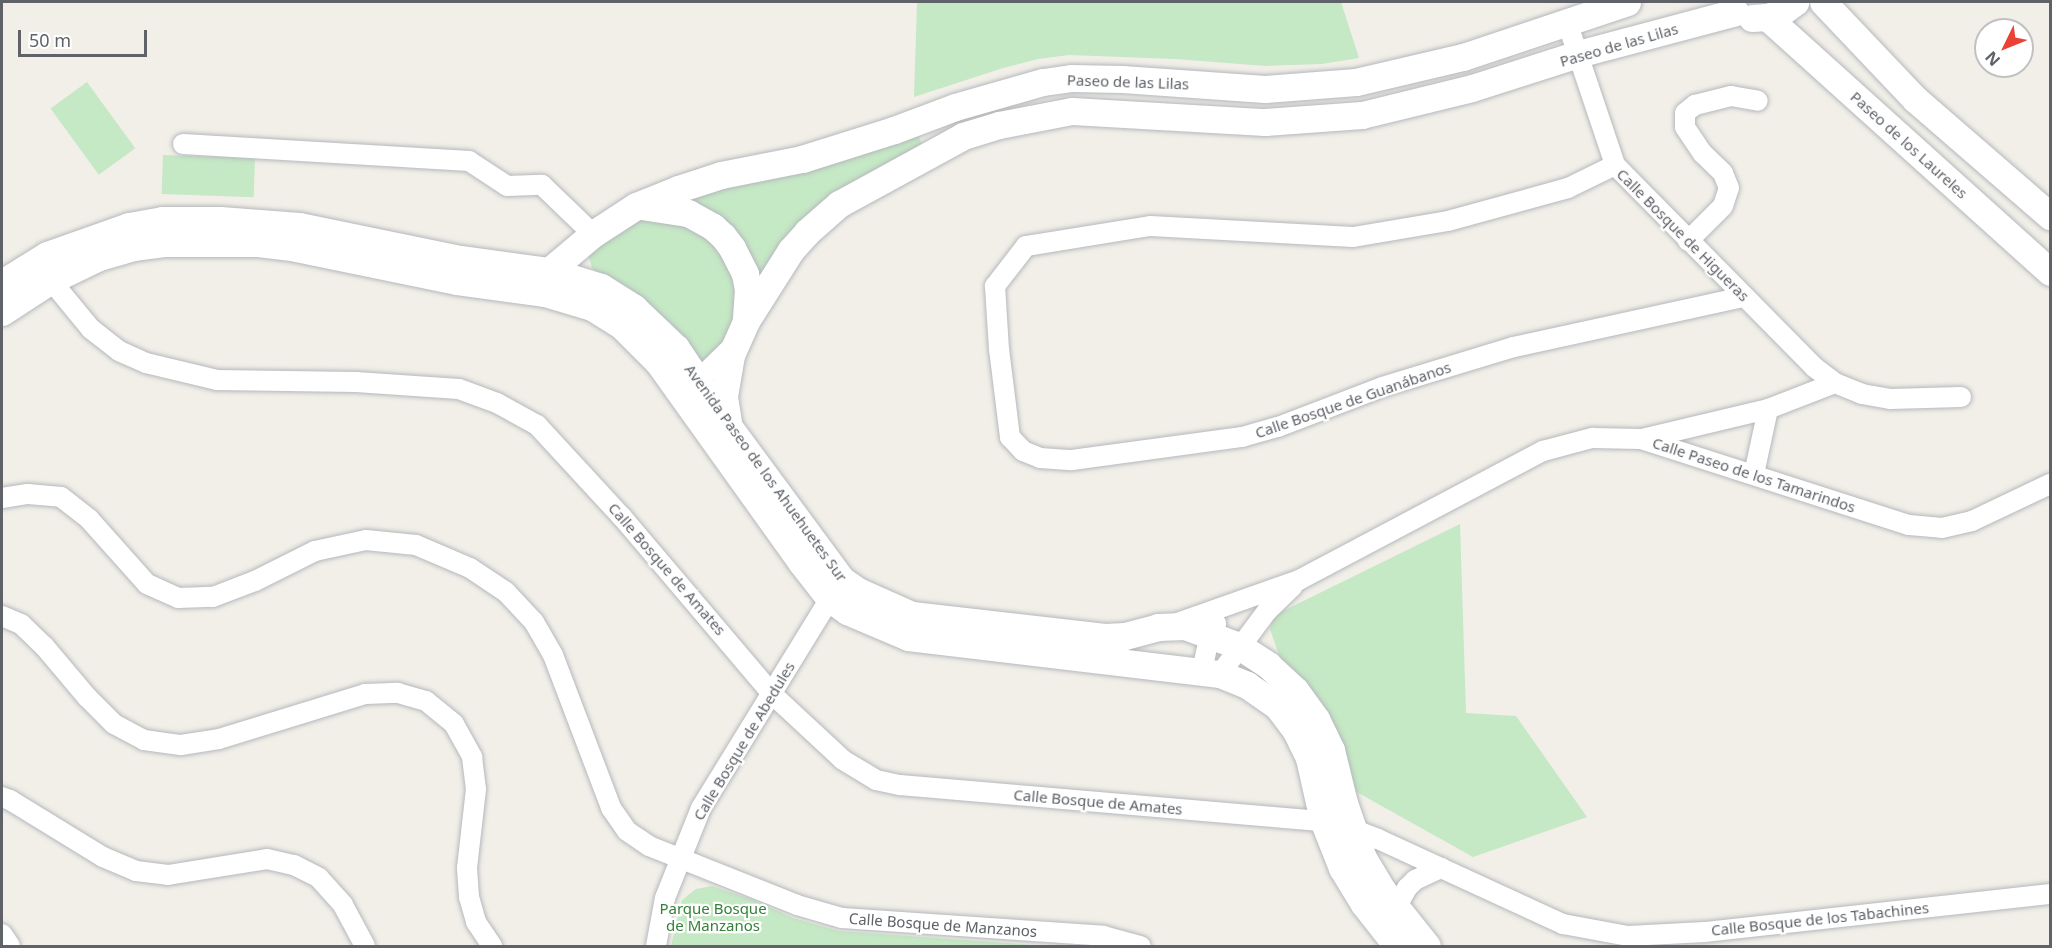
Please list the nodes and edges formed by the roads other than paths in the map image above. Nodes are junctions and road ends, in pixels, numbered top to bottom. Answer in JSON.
{"nodes":[{"id":1,"x":1627,"y":2,"type":"edge"},
{"id":2,"x":1795,"y":2,"type":"edge"},
{"id":3,"x":1823,"y":2,"type":"edge"},
{"id":4,"x":1730,"y":7,"type":"edge"},
{"id":5,"x":1767,"y":18,"type":"junction"},
{"id":6,"x":1567,"y":22,"type":"junction"},
{"id":7,"x":1578,"y":54,"type":"junction"},
{"id":8,"x":1915,"y":99,"type":"junction"},
{"id":9,"x":1758,"y":101,"type":"dead end"},
{"id":10,"x":1893,"y":130,"type":"junction"},
{"id":11,"x":183,"y":144,"type":"dead end"},
{"id":12,"x":1615,"y":165,"type":"junction"},
{"id":13,"x":636,"y":206,"type":"junction"},
{"id":14,"x":2050,"y":216,"type":"edge"},
{"id":15,"x":593,"y":234,"type":"junction"},
{"id":16,"x":1688,"y":241,"type":"junction"},
{"id":17,"x":43,"y":271,"type":"junction"},
{"id":18,"x":549,"y":271,"type":"junction"},
{"id":19,"x":2050,"y":272,"type":"edge"},
{"id":20,"x":2,"y":283,"type":"edge"},
{"id":21,"x":1744,"y":297,"type":"junction"},
{"id":22,"x":2,"y":312,"type":"edge"},
{"id":23,"x":741,"y":332,"type":"junction"},
{"id":24,"x":1835,"y":383,"type":"junction"},
{"id":25,"x":690,"y":388,"type":"junction"},
{"id":26,"x":1961,"y":398,"type":"dead end"},
{"id":27,"x":1768,"y":409,"type":"junction"},
{"id":28,"x":729,"y":426,"type":"junction"},
{"id":29,"x":1641,"y":439,"type":"junction"},
{"id":30,"x":1754,"y":474,"type":"junction"},
{"id":31,"x":2050,"y":484,"type":"edge"},
{"id":32,"x":2,"y":498,"type":"edge"},
{"id":33,"x":1299,"y":580,"type":"junction"},
{"id":34,"x":836,"y":589,"type":"junction"},
{"id":35,"x":1245,"y":599,"type":"junction"},
{"id":36,"x":2,"y":616,"type":"edge"},
{"id":37,"x":1172,"y":625,"type":"junction"},
{"id":38,"x":1210,"y":634,"type":"junction"},
{"id":39,"x":1239,"y":646,"type":"junction"},
{"id":40,"x":1211,"y":673,"type":"junction"},
{"id":41,"x":772,"y":694,"type":"junction"},
{"id":42,"x":2,"y":797,"type":"edge"},
{"id":43,"x":1323,"y":820,"type":"junction"},
{"id":44,"x":1352,"y":828,"type":"junction"},
{"id":45,"x":680,"y":859,"type":"junction"},
{"id":46,"x":1441,"y":868,"type":"junction"},
{"id":47,"x":2050,"y":894,"type":"edge"},
{"id":48,"x":1396,"y":908,"type":"junction"},
{"id":49,"x":2,"y":934,"type":"edge"},
{"id":50,"x":10,"y":946,"type":"edge"},
{"id":51,"x":365,"y":946,"type":"edge"},
{"id":52,"x":492,"y":946,"type":"edge"},
{"id":53,"x":656,"y":946,"type":"edge"},
{"id":54,"x":1141,"y":946,"type":"edge"},
{"id":55,"x":1397,"y":946,"type":"edge"},
{"id":56,"x":1427,"y":946,"type":"edge"}],
"edges":[{"from":1,"to":6,"type":"street","name":"Paseo de las Lilas"},
{"from":2,"to":5,"type":"street"},
{"from":3,"to":8,"type":"street"},
{"from":4,"to":5,"type":"street"},
{"from":4,"to":7,"type":"street","name":"Paseo de las Lilas"},
{"from":5,"to":10,"type":"street","name":"Paseo de los Laureles"},
{"from":6,"to":7,"type":"street","name":"Calle Bosque de Higueras"},
{"from":6,"to":13,"type":"street","name":"Paseo de las Lilas"},
{"from":7,"to":12,"type":"street","name":"Calle Bosque de Higueras"},
{"from":7,"to":23,"type":"street","name":"Paseo de las Lilas"},
{"from":8,"to":10,"type":"street"},
{"from":8,"to":14,"type":"street"},
{"from":9,"to":16,"type":"street"},
{"from":10,"to":19,"type":"street","name":"Paseo de los Laureles"},
{"from":11,"to":15,"type":"street"},
{"from":12,"to":16,"type":"street","name":"Calle Bosque de Higueras"},
{"from":12,"to":21,"type":"street","name":"Calle Bosque de Guanábanos"},
{"from":13,"to":15,"type":"street","name":"Paseo de las Lilas"},
{"from":13,"to":23,"type":"street"},
{"from":15,"to":18,"type":"street","name":"Paseo de las Lilas"},
{"from":16,"to":21,"type":"street","name":"Calle Bosque de Higueras"},
{"from":17,"to":18,"type":"street","name":"Avenida Paseo de los Ahuehuetes Sur"},
{"from":17,"to":20,"type":"street","name":"Avenida Paseo de los Ahuehuetes Sur"},
{"from":17,"to":22,"type":"street","name":"Avenida Paseo de los Ahuehuetes Sur"},
{"from":17,"to":25,"type":"street","name":"Avenida Paseo de los Ahuehuetes Sur"},
{"from":17,"to":41,"type":"street","name":"Calle Bosque de Amates"},
{"from":18,"to":25,"type":"street","name":"Avenida Paseo de los Ahuehuetes Sur"},
{"from":21,"to":24,"type":"street","name":"Calle Bosque de Higueras"},
{"from":23,"to":25,"type":"street","name":"Paseo de las Lilas"},
{"from":23,"to":28,"type":"street","name":"Paseo de las Lilas"},
{"from":24,"to":26,"type":"street","name":"Calle Bosque de Higueras"},
{"from":24,"to":27,"type":"street"},
{"from":25,"to":28,"type":"street","name":"Avenida Paseo de los Ahuehuetes Sur"},
{"from":25,"to":34,"type":"street","name":"Avenida Paseo de los Ahuehuetes Sur"},
{"from":27,"to":29,"type":"street"},
{"from":27,"to":30,"type":"street"},
{"from":28,"to":34,"type":"street","name":"Avenida Paseo de los Ahuehuetes Sur"},
{"from":29,"to":30,"type":"street","name":"Calle Paseo de los Tamarindos"},
{"from":29,"to":33,"type":"street","name":"Calle Paseo de los Tamarindos"},
{"from":30,"to":31,"type":"street","name":"Calle Paseo de los Tamarindos"},
{"from":32,"to":45,"type":"street","name":"Calle Bosque de Manzanos"},
{"from":33,"to":35,"type":"street","name":"Calle Paseo de los Tamarindos"},
{"from":33,"to":39,"type":"street","name":"Calle Paseo de los Tamarindos"},
{"from":34,"to":37,"type":"street","name":"Avenida Paseo de los Ahuehuetes Sur"},
{"from":34,"to":40,"type":"street","name":"Avenida Paseo de los Ahuehuetes Sur"},
{"from":34,"to":41,"type":"street","name":"Calle Bosque de Abedules"},
{"from":35,"to":37,"type":"street","name":"Calle Paseo de los Tamarindos"},
{"from":35,"to":38,"type":"street"},
{"from":36,"to":52,"type":"street"},
{"from":37,"to":38,"type":"street","name":"Avenida Paseo de los Ahuehuetes Sur"},
{"from":38,"to":39,"type":"street","name":"Avenida Paseo de los Ahuehuetes Sur"},
{"from":38,"to":40,"type":"street"},
{"from":39,"to":40,"type":"street","name":"Calle Paseo de los Tamarindos"},
{"from":39,"to":44,"type":"street","name":"Avenida Paseo de los Ahuehuetes Sur"},
{"from":40,"to":43,"type":"street","name":"Avenida Paseo de los Ahuehuetes Sur"},
{"from":41,"to":43,"type":"street","name":"Calle Bosque de Amates"},
{"from":41,"to":45,"type":"street","name":"Calle Bosque de Abedules"},
{"from":42,"to":51,"type":"street"},
{"from":43,"to":44,"type":"street","name":"Calle Bosque de los Tabachines"},
{"from":43,"to":55,"type":"street","name":"Avenida Paseo de los Ahuehuetes Sur"},
{"from":44,"to":46,"type":"street","name":"Calle Bosque de los Tabachines"},
{"from":44,"to":48,"type":"street","name":"Avenida Paseo de los Ahuehuetes Sur"},
{"from":45,"to":53,"type":"street","name":"Calle Bosque de Abedules"},
{"from":45,"to":54,"type":"street","name":"Calle Bosque de Manzanos"},
{"from":46,"to":47,"type":"street","name":"Calle Bosque de los Tabachines"},
{"from":46,"to":48,"type":"street"},
{"from":48,"to":56,"type":"street","name":"Avenida Paseo de los Ahuehuetes Sur"},
{"from":49,"to":50,"type":"street"}]}
